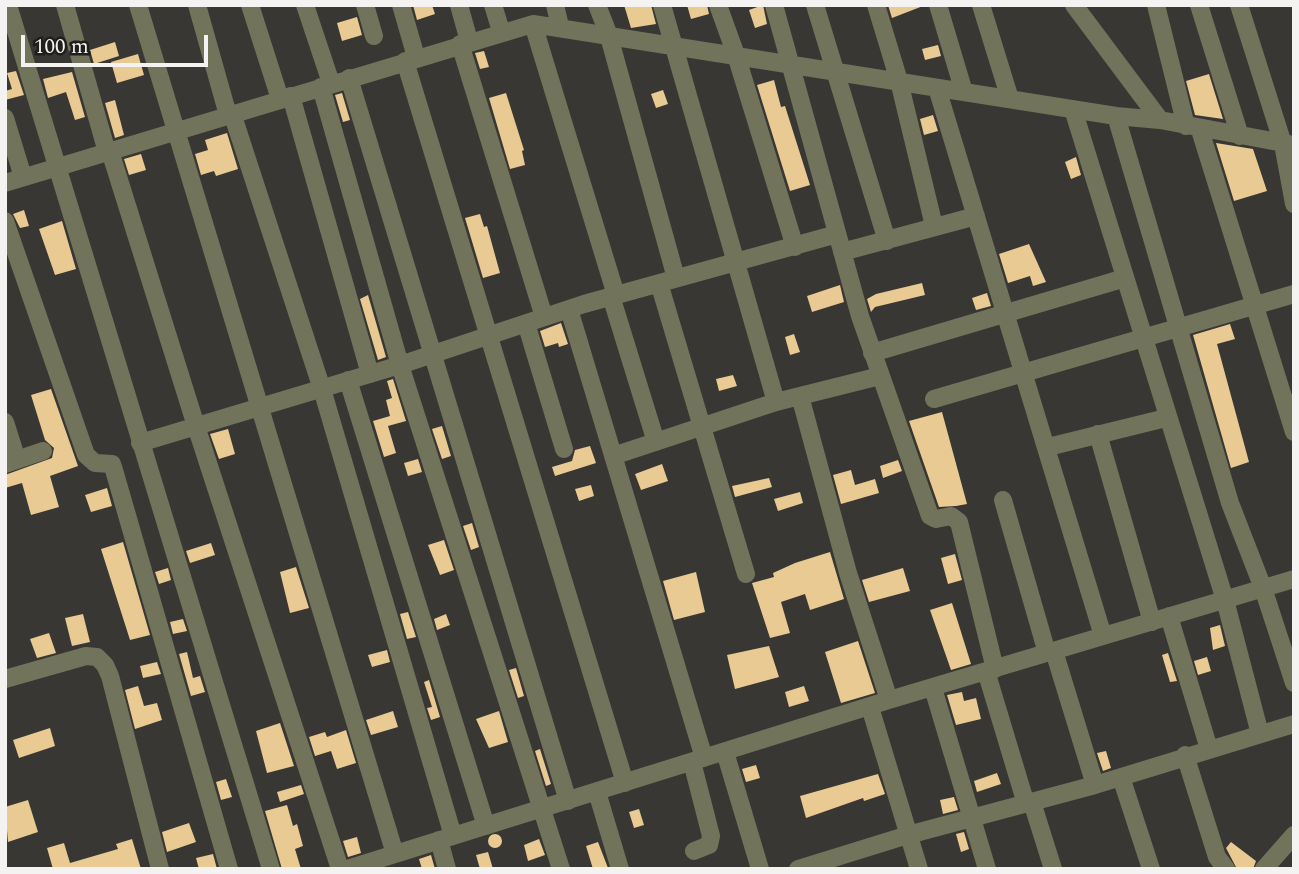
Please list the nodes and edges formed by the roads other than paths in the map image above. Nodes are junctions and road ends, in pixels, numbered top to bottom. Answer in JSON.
{"nodes":[{"id":1,"x":8,"y":5,"type":"edge"},
{"id":2,"x":65,"y":5,"type":"edge"},
{"id":3,"x":138,"y":5,"type":"edge"},
{"id":4,"x":197,"y":5,"type":"edge"},
{"id":5,"x":250,"y":5,"type":"edge"},
{"id":6,"x":305,"y":5,"type":"edge"},
{"id":7,"x":365,"y":5,"type":"edge"},
{"id":8,"x":401,"y":5,"type":"edge"},
{"id":9,"x":459,"y":5,"type":"edge"},
{"id":10,"x":493,"y":5,"type":"edge"},
{"id":11,"x":555,"y":5,"type":"edge"},
{"id":12,"x":597,"y":5,"type":"edge"},
{"id":13,"x":718,"y":5,"type":"edge"},
{"id":14,"x":774,"y":5,"type":"edge"},
{"id":15,"x":815,"y":5,"type":"edge"},
{"id":16,"x":876,"y":5,"type":"edge"},
{"id":17,"x":938,"y":5,"type":"edge"},
{"id":18,"x":981,"y":5,"type":"edge"},
{"id":19,"x":1073,"y":5,"type":"edge"},
{"id":20,"x":1156,"y":5,"type":"edge"},
{"id":21,"x":1199,"y":5,"type":"edge"},
{"id":22,"x":1239,"y":5,"type":"edge"},
{"id":23,"x":666,"y":6,"type":"edge"},
{"id":24,"x":533,"y":24,"type":"junction"},
{"id":25,"x":560,"y":26,"type":"junction"},
{"id":26,"x":501,"y":31,"type":"junction"},
{"id":27,"x":608,"y":33,"type":"junction"},
{"id":28,"x":374,"y":36,"type":"dead end"},
{"id":29,"x":465,"y":42,"type":"junction"},
{"id":30,"x":12,"y":44,"type":"edge"},
{"id":31,"x":675,"y":45,"type":"junction"},
{"id":32,"x":737,"y":55,"type":"junction"},
{"id":33,"x":410,"y":59,"type":"junction"},
{"id":34,"x":791,"y":64,"type":"junction"},
{"id":35,"x":836,"y":71,"type":"junction"},
{"id":36,"x":899,"y":81,"type":"junction"},
{"id":37,"x":334,"y":83,"type":"junction"},
{"id":38,"x":937,"y":88,"type":"junction"},
{"id":39,"x":964,"y":92,"type":"junction"},
{"id":40,"x":285,"y":97,"type":"junction"},
{"id":41,"x":1010,"y":99,"type":"junction"},
{"id":42,"x":1073,"y":109,"type":"junction"},
{"id":43,"x":230,"y":114,"type":"junction"},
{"id":44,"x":1116,"y":116,"type":"junction"},
{"id":45,"x":5,"y":118,"type":"edge"},
{"id":46,"x":1160,"y":120,"type":"junction"},
{"id":47,"x":1193,"y":128,"type":"junction"},
{"id":48,"x":175,"y":131,"type":"junction"},
{"id":49,"x":1240,"y":136,"type":"junction"},
{"id":50,"x":1288,"y":144,"type":"edge"},
{"id":51,"x":108,"y":151,"type":"junction"},
{"id":52,"x":55,"y":167,"type":"junction"},
{"id":53,"x":23,"y":177,"type":"junction"},
{"id":54,"x":5,"y":183,"type":"edge"},
{"id":55,"x":1294,"y":204,"type":"edge"},
{"id":56,"x":976,"y":216,"type":"junction"},
{"id":57,"x":5,"y":221,"type":"edge"},
{"id":58,"x":934,"y":226,"type":"junction"},
{"id":59,"x":837,"y":234,"type":"junction"},
{"id":60,"x":887,"y":241,"type":"junction"},
{"id":61,"x":795,"y":247,"type":"junction"},
{"id":62,"x":10,"y":249,"type":"edge"},
{"id":63,"x":842,"y":252,"type":"junction"},
{"id":64,"x":734,"y":262,"type":"junction"},
{"id":65,"x":1125,"y":278,"type":"junction"},
{"id":66,"x":667,"y":281,"type":"junction"},
{"id":67,"x":1294,"y":293,"type":"edge"},
{"id":68,"x":614,"y":296,"type":"junction"},
{"id":69,"x":1252,"y":305,"type":"junction"},
{"id":70,"x":569,"y":309,"type":"junction"},
{"id":71,"x":1006,"y":311,"type":"junction"},
{"id":72,"x":544,"y":317,"type":"junction"},
{"id":73,"x":526,"y":323,"type":"junction"},
{"id":74,"x":1178,"y":328,"type":"junction"},
{"id":75,"x":488,"y":336,"type":"junction"},
{"id":76,"x":1143,"y":338,"type":"junction"},
{"id":77,"x":872,"y":353,"type":"junction"},
{"id":78,"x":431,"y":354,"type":"junction"},
{"id":79,"x":400,"y":365,"type":"junction"},
{"id":80,"x":1026,"y":372,"type":"junction"},
{"id":81,"x":370,"y":374,"type":"junction"},
{"id":82,"x":880,"y":376,"type":"junction"},
{"id":83,"x":348,"y":380,"type":"junction"},
{"id":84,"x":322,"y":389,"type":"junction"},
{"id":85,"x":800,"y":396,"type":"junction"},
{"id":86,"x":934,"y":399,"type":"dead end"},
{"id":87,"x":776,"y":402,"type":"junction"},
{"id":88,"x":261,"y":407,"type":"junction"},
{"id":89,"x":1166,"y":418,"type":"junction"},
{"id":90,"x":5,"y":422,"type":"edge"},
{"id":91,"x":196,"y":426,"type":"junction"},
{"id":92,"x":702,"y":428,"type":"junction"},
{"id":93,"x":1294,"y":432,"type":"edge"},
{"id":94,"x":1098,"y":435,"type":"junction"},
{"id":95,"x":656,"y":442,"type":"junction"},
{"id":96,"x":139,"y":443,"type":"junction"},
{"id":97,"x":1048,"y":447,"type":"junction"},
{"id":98,"x":564,"y":449,"type":"dead end"},
{"id":99,"x":43,"y":451,"type":"dead end"},
{"id":100,"x":613,"y":456,"type":"junction"},
{"id":101,"x":11,"y":462,"type":"edge"},
{"id":102,"x":1003,"y":500,"type":"dead end"},
{"id":103,"x":746,"y":575,"type":"dead end"},
{"id":104,"x":1294,"y":579,"type":"edge"},
{"id":105,"x":1263,"y":588,"type":"junction"},
{"id":106,"x":1225,"y":600,"type":"junction"},
{"id":107,"x":1160,"y":619,"type":"junction"},
{"id":108,"x":1103,"y":636,"type":"junction"},
{"id":109,"x":1051,"y":652,"type":"junction"},
{"id":110,"x":990,"y":670,"type":"junction"},
{"id":111,"x":5,"y":679,"type":"edge"},
{"id":112,"x":1294,"y":682,"type":"edge"},
{"id":113,"x":933,"y":688,"type":"junction"},
{"id":114,"x":889,"y":700,"type":"junction"},
{"id":115,"x":870,"y":707,"type":"junction"},
{"id":116,"x":1294,"y":724,"type":"edge"},
{"id":117,"x":1260,"y":734,"type":"junction"},
{"id":118,"x":1209,"y":749,"type":"junction"},
{"id":119,"x":725,"y":752,"type":"junction"},
{"id":120,"x":1185,"y":755,"type":"junction"},
{"id":121,"x":698,"y":760,"type":"junction"},
{"id":122,"x":1121,"y":777,"type":"junction"},
{"id":123,"x":625,"y":783,"type":"junction"},
{"id":124,"x":1095,"y":785,"type":"junction"},
{"id":125,"x":597,"y":792,"type":"junction"},
{"id":126,"x":568,"y":801,"type":"junction"},
{"id":127,"x":1029,"y":803,"type":"junction"},
{"id":128,"x":541,"y":809,"type":"junction"},
{"id":129,"x":972,"y":818,"type":"junction"},
{"id":130,"x":486,"y":826,"type":"junction"},
{"id":131,"x":908,"y":835,"type":"junction"},
{"id":132,"x":1294,"y":835,"type":"edge"},
{"id":133,"x":446,"y":838,"type":"junction"},
{"id":134,"x":694,"y":851,"type":"dead end"},
{"id":135,"x":395,"y":854,"type":"junction"},
{"id":136,"x":843,"y":862,"type":"edge"},
{"id":137,"x":371,"y":865,"type":"edge"},
{"id":138,"x":160,"y":869,"type":"edge"},
{"id":139,"x":229,"y":869,"type":"edge"},
{"id":140,"x":271,"y":869,"type":"edge"},
{"id":141,"x":340,"y":869,"type":"edge"},
{"id":142,"x":347,"y":869,"type":"edge"},
{"id":143,"x":447,"y":869,"type":"edge"},
{"id":144,"x":561,"y":869,"type":"edge"},
{"id":145,"x":620,"y":869,"type":"edge"},
{"id":146,"x":760,"y":869,"type":"edge"},
{"id":147,"x":798,"y":869,"type":"edge"},
{"id":148,"x":919,"y":869,"type":"edge"},
{"id":149,"x":987,"y":869,"type":"edge"},
{"id":150,"x":1053,"y":869,"type":"edge"},
{"id":151,"x":1151,"y":869,"type":"edge"},
{"id":152,"x":1226,"y":869,"type":"edge"},
{"id":153,"x":1265,"y":869,"type":"edge"}],
"edges":[{"from":1,"to":30,"type":"street"},
{"from":2,"to":51,"type":"street"},
{"from":3,"to":48,"type":"street"},
{"from":4,"to":43,"type":"street"},
{"from":5,"to":40,"type":"street"},
{"from":6,"to":37,"type":"street"},
{"from":7,"to":28,"type":"street"},
{"from":8,"to":33,"type":"street"},
{"from":9,"to":29,"type":"street"},
{"from":10,"to":26,"type":"street"},
{"from":11,"to":25,"type":"street"},
{"from":12,"to":27,"type":"street"},
{"from":13,"to":32,"type":"street"},
{"from":14,"to":34,"type":"street"},
{"from":15,"to":35,"type":"street"},
{"from":16,"to":36,"type":"street"},
{"from":17,"to":39,"type":"street"},
{"from":18,"to":41,"type":"street"},
{"from":19,"to":46,"type":"street"},
{"from":20,"to":47,"type":"street"},
{"from":21,"to":49,"type":"street"},
{"from":22,"to":50,"type":"street"},
{"from":23,"to":31,"type":"street"},
{"from":24,"to":25,"type":"street"},
{"from":24,"to":26,"type":"street"},
{"from":24,"to":68,"type":"street"},
{"from":25,"to":27,"type":"street"},
{"from":26,"to":29,"type":"street"},
{"from":27,"to":31,"type":"street"},
{"from":27,"to":66,"type":"street"},
{"from":29,"to":33,"type":"street"},
{"from":29,"to":72,"type":"street"},
{"from":30,"to":52,"type":"street"},
{"from":31,"to":32,"type":"street"},
{"from":31,"to":64,"type":"street"},
{"from":32,"to":34,"type":"street"},
{"from":32,"to":61,"type":"street"},
{"from":33,"to":37,"type":"street"},
{"from":33,"to":75,"type":"street"},
{"from":34,"to":35,"type":"street"},
{"from":34,"to":59,"type":"street"},
{"from":35,"to":36,"type":"street"},
{"from":35,"to":60,"type":"street"},
{"from":36,"to":38,"type":"street"},
{"from":36,"to":58,"type":"street"},
{"from":37,"to":40,"type":"street"},
{"from":37,"to":78,"type":"street"},
{"from":37,"to":79,"type":"street"},
{"from":38,"to":39,"type":"street"},
{"from":38,"to":56,"type":"street"},
{"from":39,"to":41,"type":"street"},
{"from":40,"to":43,"type":"street"},
{"from":40,"to":81,"type":"street"},
{"from":41,"to":42,"type":"street"},
{"from":42,"to":44,"type":"street"},
{"from":42,"to":65,"type":"street"},
{"from":43,"to":48,"type":"street"},
{"from":43,"to":84,"type":"street"},
{"from":44,"to":46,"type":"street"},
{"from":44,"to":74,"type":"street"},
{"from":45,"to":53,"type":"street"},
{"from":46,"to":47,"type":"street"},
{"from":47,"to":49,"type":"street"},
{"from":47,"to":69,"type":"street"},
{"from":48,"to":51,"type":"street"},
{"from":48,"to":88,"type":"street"},
{"from":49,"to":50,"type":"street"},
{"from":50,"to":55,"type":"street"},
{"from":51,"to":52,"type":"street"},
{"from":51,"to":91,"type":"street"},
{"from":52,"to":53,"type":"street"},
{"from":52,"to":96,"type":"street"},
{"from":53,"to":54,"type":"street"},
{"from":56,"to":58,"type":"street"},
{"from":56,"to":71,"type":"street"},
{"from":57,"to":62,"type":"street"},
{"from":58,"to":60,"type":"street"},
{"from":59,"to":61,"type":"street"},
{"from":59,"to":63,"type":"street"},
{"from":60,"to":63,"type":"street"},
{"from":61,"to":64,"type":"street"},
{"from":62,"to":139,"type":"street"},
{"from":63,"to":77,"type":"street"},
{"from":64,"to":66,"type":"street"},
{"from":64,"to":87,"type":"street"},
{"from":65,"to":71,"type":"street"},
{"from":65,"to":76,"type":"street"},
{"from":66,"to":68,"type":"street"},
{"from":66,"to":92,"type":"street"},
{"from":67,"to":69,"type":"street"},
{"from":68,"to":70,"type":"street"},
{"from":68,"to":95,"type":"street"},
{"from":69,"to":74,"type":"street"},
{"from":69,"to":93,"type":"street"},
{"from":70,"to":72,"type":"street"},
{"from":70,"to":100,"type":"street"},
{"from":71,"to":77,"type":"street"},
{"from":71,"to":80,"type":"street"},
{"from":72,"to":73,"type":"street"},
{"from":73,"to":75,"type":"street"},
{"from":73,"to":98,"type":"street"},
{"from":74,"to":76,"type":"street"},
{"from":74,"to":105,"type":"street"},
{"from":75,"to":78,"type":"street"},
{"from":75,"to":123,"type":"street"},
{"from":76,"to":80,"type":"street"},
{"from":76,"to":89,"type":"street"},
{"from":77,"to":82,"type":"street"},
{"from":78,"to":79,"type":"street"},
{"from":78,"to":126,"type":"street"},
{"from":79,"to":81,"type":"street"},
{"from":79,"to":128,"type":"street"},
{"from":80,"to":86,"type":"street"},
{"from":80,"to":97,"type":"street"},
{"from":81,"to":83,"type":"street"},
{"from":82,"to":85,"type":"street"},
{"from":82,"to":110,"type":"street"},
{"from":83,"to":84,"type":"street"},
{"from":83,"to":130,"type":"street"},
{"from":84,"to":88,"type":"street"},
{"from":84,"to":133,"type":"street"},
{"from":85,"to":87,"type":"street"},
{"from":85,"to":114,"type":"street"},
{"from":87,"to":92,"type":"street"},
{"from":88,"to":91,"type":"street"},
{"from":88,"to":135,"type":"street"},
{"from":89,"to":94,"type":"street"},
{"from":89,"to":106,"type":"street"},
{"from":90,"to":101,"type":"street"},
{"from":91,"to":96,"type":"street"},
{"from":91,"to":141,"type":"street"},
{"from":92,"to":95,"type":"street"},
{"from":92,"to":103,"type":"street"},
{"from":94,"to":97,"type":"street"},
{"from":94,"to":107,"type":"street"},
{"from":95,"to":100,"type":"street"},
{"from":96,"to":140,"type":"street"},
{"from":97,"to":108,"type":"street"},
{"from":99,"to":101,"type":"street"},
{"from":100,"to":121,"type":"street"},
{"from":102,"to":109,"type":"street"},
{"from":104,"to":105,"type":"street"},
{"from":105,"to":106,"type":"street"},
{"from":105,"to":112,"type":"street"},
{"from":106,"to":107,"type":"street"},
{"from":106,"to":117,"type":"street"},
{"from":107,"to":108,"type":"street"},
{"from":107,"to":118,"type":"street"},
{"from":108,"to":109,"type":"street"},
{"from":109,"to":110,"type":"street"},
{"from":109,"to":124,"type":"street"},
{"from":110,"to":113,"type":"street"},
{"from":110,"to":127,"type":"street"},
{"from":111,"to":138,"type":"street"},
{"from":113,"to":114,"type":"street"},
{"from":113,"to":129,"type":"street"},
{"from":114,"to":115,"type":"street"},
{"from":115,"to":119,"type":"street"},
{"from":115,"to":131,"type":"street"},
{"from":116,"to":117,"type":"street"},
{"from":117,"to":118,"type":"street"},
{"from":118,"to":120,"type":"street"},
{"from":119,"to":121,"type":"street"},
{"from":119,"to":146,"type":"street"},
{"from":120,"to":122,"type":"street"},
{"from":120,"to":152,"type":"street"},
{"from":121,"to":123,"type":"street"},
{"from":121,"to":134,"type":"street"},
{"from":122,"to":124,"type":"street"},
{"from":122,"to":151,"type":"street"},
{"from":123,"to":125,"type":"street"},
{"from":124,"to":127,"type":"street"},
{"from":125,"to":126,"type":"street"},
{"from":125,"to":145,"type":"street"},
{"from":126,"to":128,"type":"street"},
{"from":127,"to":129,"type":"street"},
{"from":127,"to":150,"type":"street"},
{"from":128,"to":130,"type":"street"},
{"from":128,"to":144,"type":"street"},
{"from":129,"to":131,"type":"street"},
{"from":129,"to":149,"type":"street"},
{"from":130,"to":133,"type":"street"},
{"from":131,"to":136,"type":"street"},
{"from":131,"to":148,"type":"street"},
{"from":132,"to":153,"type":"street"},
{"from":133,"to":135,"type":"street"},
{"from":133,"to":143,"type":"street"},
{"from":135,"to":137,"type":"street"},
{"from":136,"to":147,"type":"street"},
{"from":137,"to":142,"type":"street"}]}
